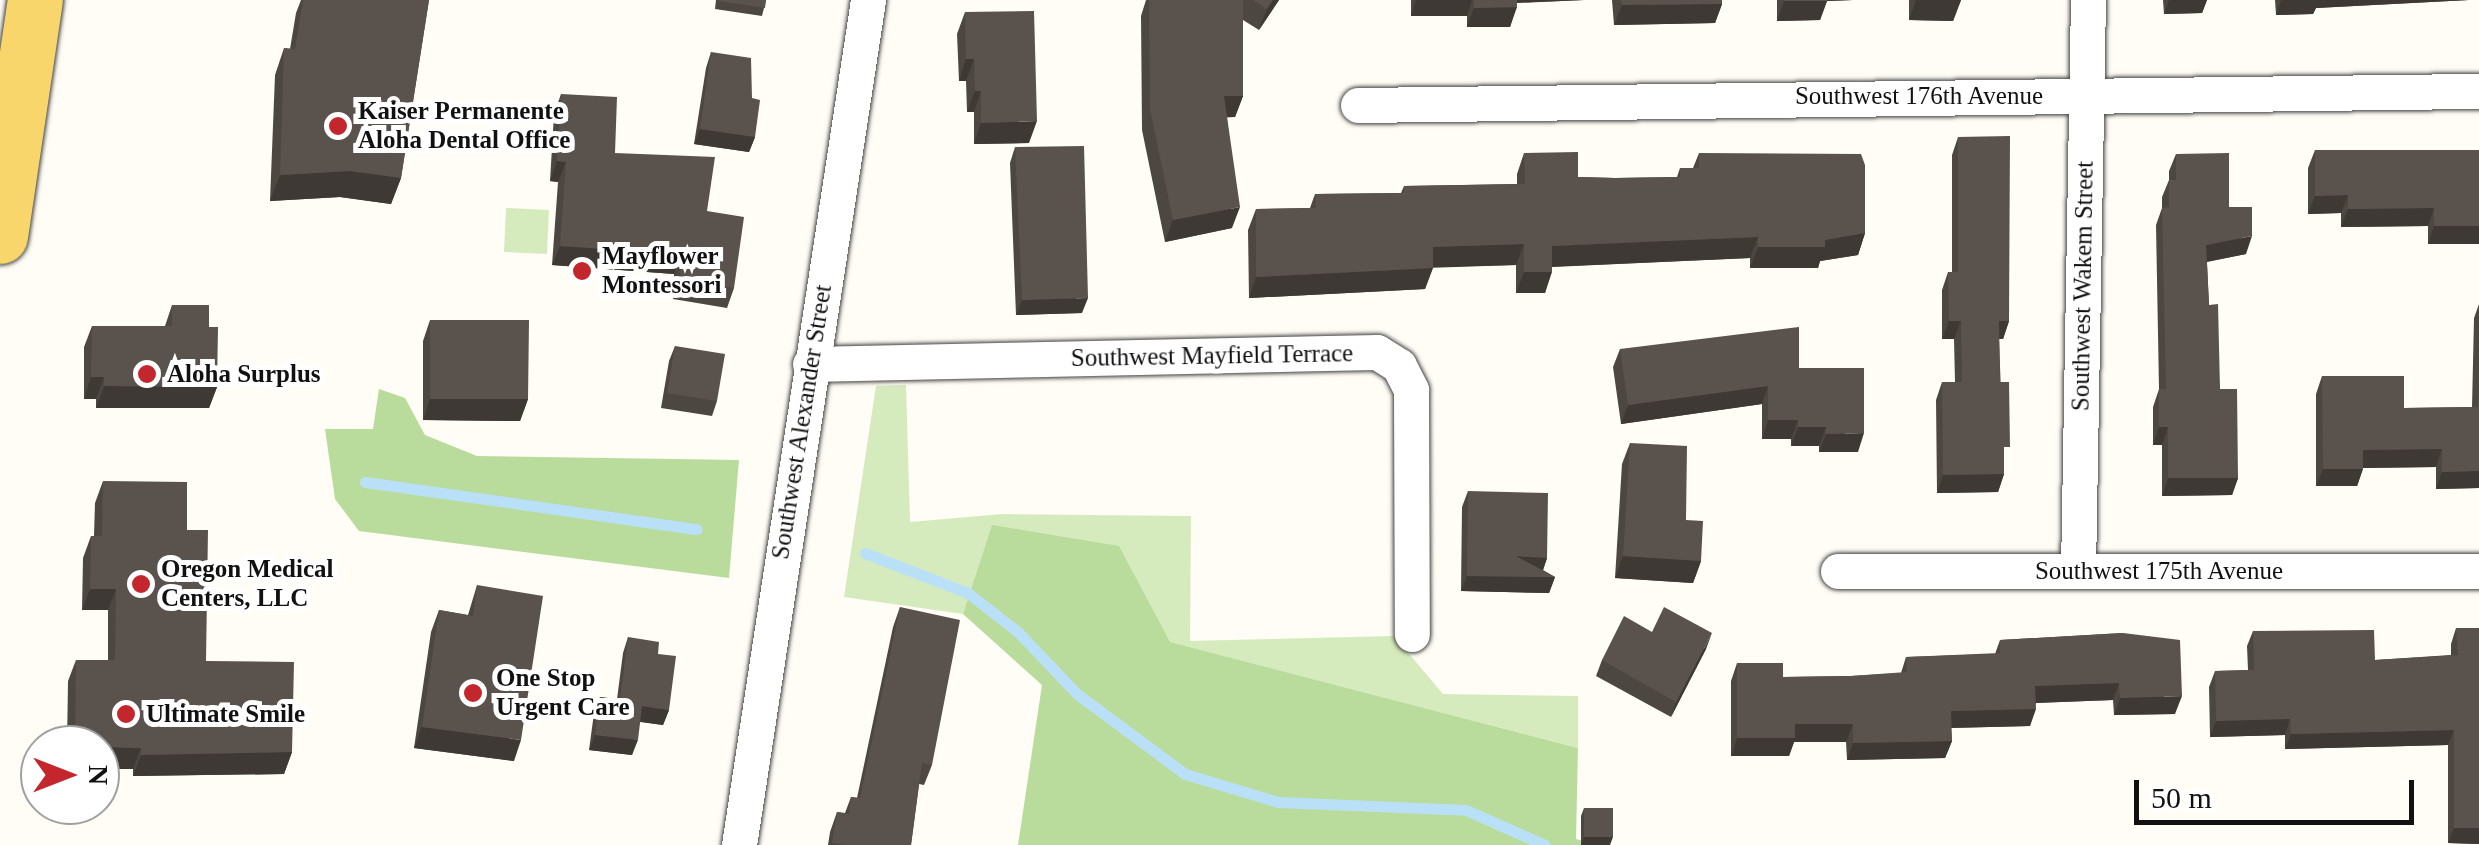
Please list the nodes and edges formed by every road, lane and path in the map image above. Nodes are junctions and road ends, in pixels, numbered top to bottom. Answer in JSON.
{"nodes":[{"id":1,"x":35,"y":0,"type":"edge"},
{"id":2,"x":868,"y":0,"type":"edge"},
{"id":3,"x":2088,"y":0,"type":"edge"},
{"id":4,"x":2479,"y":91,"type":"edge"},
{"id":5,"x":2086,"y":95,"type":"junction"},
{"id":6,"x":1358,"y":105,"type":"dead end"},
{"id":7,"x":0,"y":236,"type":"edge"},
{"id":8,"x":810,"y":364,"type":"junction"},
{"id":9,"x":2479,"y":571,"type":"edge"},
{"id":10,"x":1838,"y":572,"type":"dead end"},
{"id":11,"x":2078,"y":572,"type":"junction"},
{"id":12,"x":1412,"y":634,"type":"dead end"},
{"id":13,"x":738,"y":845,"type":"edge"}],
"edges":[{"from":1,"to":7,"type":"main road"},
{"from":2,"to":8,"type":"street","name":"Southwest Alexander Street"},
{"from":3,"to":5,"type":"street","name":"Southwest Wakem Street"},
{"from":4,"to":5,"type":"street","name":"Southwest 176th Avenue"},
{"from":5,"to":6,"type":"street","name":"Southwest 176th Avenue"},
{"from":5,"to":11,"type":"street","name":"Southwest Wakem Street"},
{"from":8,"to":12,"type":"street","name":"Southwest Mayfield Terrace"},
{"from":8,"to":13,"type":"street","name":"Southwest Alexander Street"},
{"from":9,"to":11,"type":"street","name":"Southwest 175th Avenue"},
{"from":10,"to":11,"type":"street","name":"Southwest 175th Avenue"}]}
